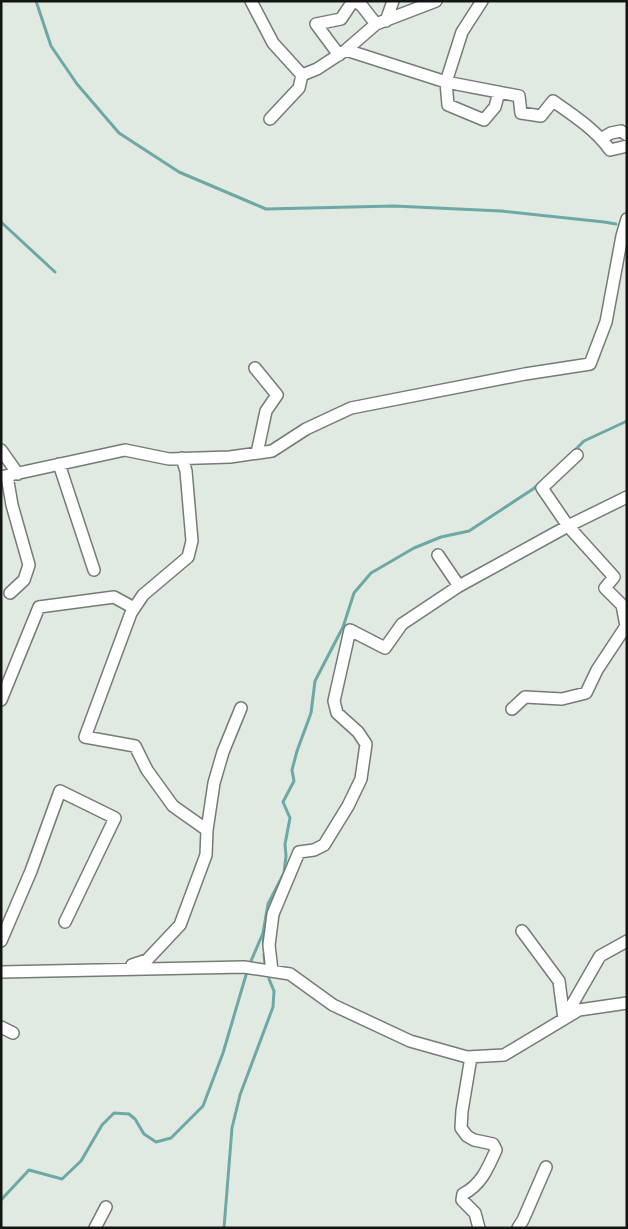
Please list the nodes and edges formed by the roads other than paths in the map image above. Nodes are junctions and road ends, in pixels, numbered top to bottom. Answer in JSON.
{"nodes":[{"id":1,"x":251,"y":1,"type":"edge"},
{"id":2,"x":354,"y":1,"type":"edge"},
{"id":3,"x":393,"y":1,"type":"edge"},
{"id":4,"x":436,"y":1,"type":"edge"},
{"id":5,"x":482,"y":1,"type":"edge"},
{"id":6,"x":381,"y":23,"type":"junction"},
{"id":7,"x":342,"y":53,"type":"junction"},
{"id":8,"x":302,"y":75,"type":"junction"},
{"id":9,"x":446,"y":82,"type":"junction"},
{"id":10,"x":499,"y":92,"type":"junction"},
{"id":11,"x":270,"y":119,"type":"dead end"},
{"id":12,"x":627,"y":135,"type":"edge"},
{"id":13,"x":604,"y":137,"type":"dead end"},
{"id":14,"x":627,"y":146,"type":"edge"},
{"id":15,"x":627,"y":219,"type":"edge"},
{"id":16,"x":255,"y":368,"type":"dead end"},
{"id":17,"x":1,"y":450,"type":"edge"},
{"id":18,"x":257,"y":453,"type":"junction"},
{"id":19,"x":577,"y":455,"type":"dead end"},
{"id":20,"x":182,"y":458,"type":"junction"},
{"id":21,"x":59,"y":464,"type":"junction"},
{"id":22,"x":9,"y":476,"type":"edge"},
{"id":23,"x":627,"y":497,"type":"edge"},
{"id":24,"x":568,"y":526,"type":"junction"},
{"id":25,"x":438,"y":555,"type":"dead end"},
{"id":26,"x":94,"y":570,"type":"dead end"},
{"id":27,"x":459,"y":586,"type":"junction"},
{"id":28,"x":10,"y":593,"type":"dead end"},
{"id":29,"x":134,"y":608,"type":"junction"},
{"id":30,"x":1,"y":700,"type":"edge"},
{"id":31,"x":241,"y":708,"type":"dead end"},
{"id":32,"x":512,"y":709,"type":"dead end"},
{"id":33,"x":207,"y":830,"type":"junction"},
{"id":34,"x":65,"y":922,"type":"dead end"},
{"id":35,"x":522,"y":932,"type":"dead end"},
{"id":36,"x":1,"y":941,"type":"edge"},
{"id":37,"x":627,"y":941,"type":"edge"},
{"id":38,"x":118,"y":969,"type":"junction"},
{"id":39,"x":272,"y":971,"type":"junction"},
{"id":40,"x":1,"y":972,"type":"edge"},
{"id":41,"x":627,"y":1003,"type":"edge"},
{"id":42,"x":564,"y":1019,"type":"junction"},
{"id":43,"x":1,"y":1027,"type":"edge"},
{"id":44,"x":13,"y":1033,"type":"dead end"},
{"id":45,"x":471,"y":1057,"type":"junction"},
{"id":46,"x":546,"y":1167,"type":"dead end"},
{"id":47,"x":106,"y":1207,"type":"dead end"},
{"id":48,"x":95,"y":1228,"type":"edge"},
{"id":49,"x":479,"y":1228,"type":"edge"},
{"id":50,"x":518,"y":1228,"type":"edge"}],
"edges":[{"from":1,"to":8,"type":"street"},
{"from":2,"to":6,"type":"street"},
{"from":2,"to":7,"type":"street"},
{"from":3,"to":6,"type":"street"},
{"from":4,"to":6,"type":"street"},
{"from":5,"to":9,"type":"street"},
{"from":6,"to":7,"type":"street"},
{"from":7,"to":8,"type":"street"},
{"from":7,"to":9,"type":"street"},
{"from":8,"to":11,"type":"street"},
{"from":9,"to":10,"type":"street"},
{"from":9,"to":10,"type":"street"},
{"from":10,"to":14,"type":"street"},
{"from":12,"to":13,"type":"street"},
{"from":15,"to":18,"type":"street"},
{"from":16,"to":18,"type":"street"},
{"from":17,"to":22,"type":"street"},
{"from":18,"to":20,"type":"street"},
{"from":19,"to":24,"type":"street"},
{"from":20,"to":21,"type":"street"},
{"from":20,"to":29,"type":"street"},
{"from":21,"to":22,"type":"street"},
{"from":21,"to":26,"type":"street"},
{"from":22,"to":28,"type":"street"},
{"from":23,"to":24,"type":"street"},
{"from":24,"to":27,"type":"street"},
{"from":24,"to":32,"type":"street"},
{"from":25,"to":27,"type":"street"},
{"from":27,"to":39,"type":"street"},
{"from":29,"to":30,"type":"street"},
{"from":29,"to":33,"type":"street"},
{"from":31,"to":33,"type":"street"},
{"from":33,"to":38,"type":"street"},
{"from":34,"to":36,"type":"street"},
{"from":35,"to":42,"type":"street"},
{"from":37,"to":42,"type":"street"},
{"from":38,"to":39,"type":"street"},
{"from":38,"to":40,"type":"street"},
{"from":39,"to":45,"type":"street"},
{"from":41,"to":42,"type":"street"},
{"from":42,"to":45,"type":"street"},
{"from":43,"to":44,"type":"street"},
{"from":45,"to":49,"type":"street"},
{"from":46,"to":50,"type":"street"},
{"from":47,"to":48,"type":"street"}]}
